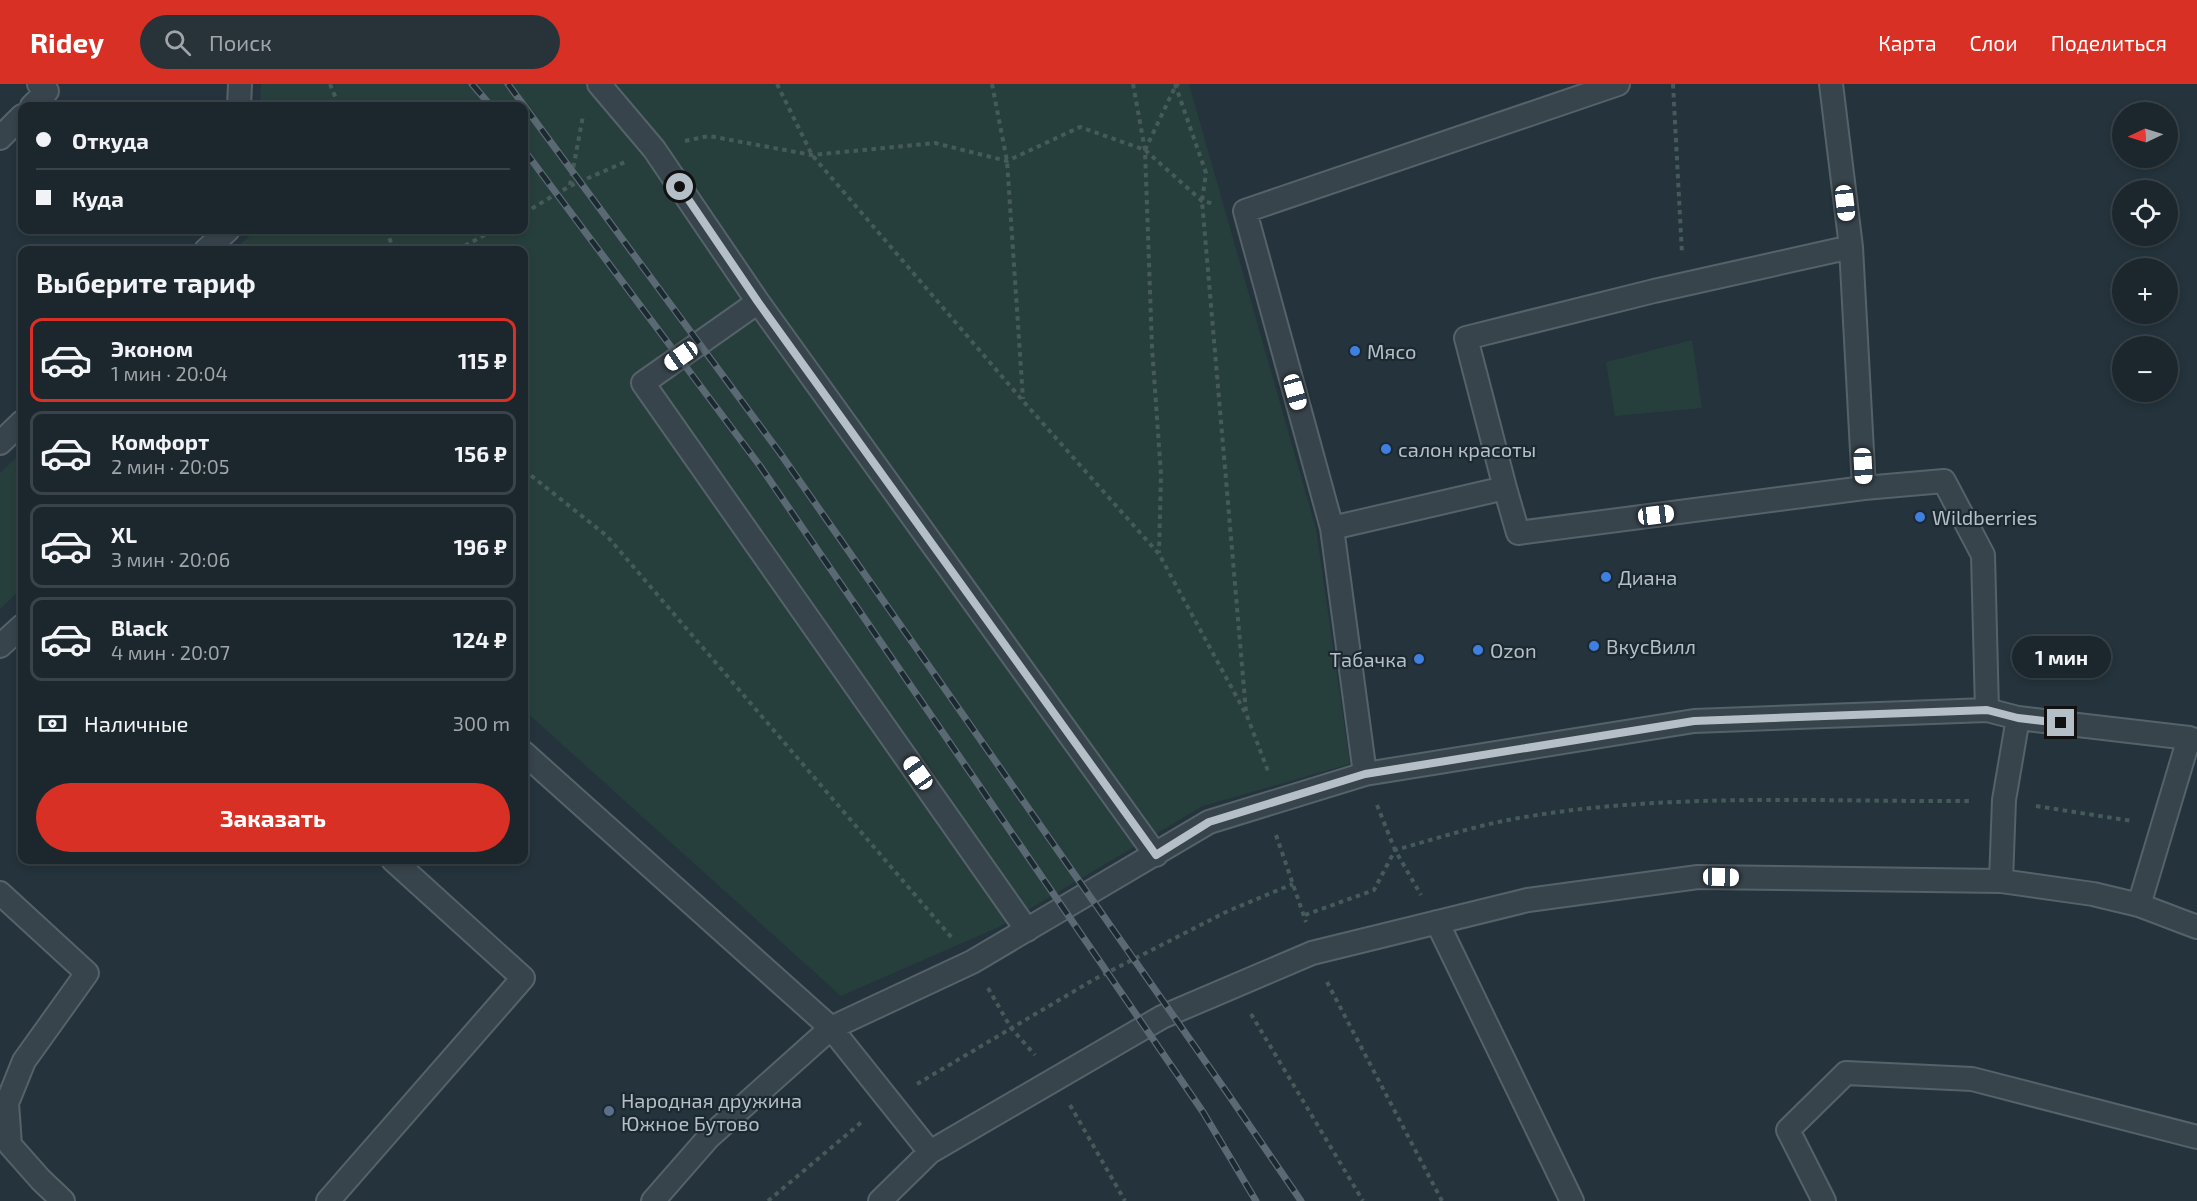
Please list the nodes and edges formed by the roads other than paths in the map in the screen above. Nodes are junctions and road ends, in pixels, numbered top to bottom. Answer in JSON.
{"nodes":[{"id":1,"x":39,"y":84,"type":"edge"},
{"id":2,"x":240,"y":84,"type":"edge"},
{"id":3,"x":599,"y":84,"type":"edge"},
{"id":4,"x":1618,"y":84,"type":"edge"},
{"id":5,"x":1831,"y":84,"type":"edge"},
{"id":6,"x":36,"y":102,"type":"edge"},
{"id":7,"x":239,"y":102,"type":"edge"},
{"id":8,"x":18,"y":120,"type":"edge"},
{"id":9,"x":0,"y":138,"type":"edge"},
{"id":10,"x":224,"y":234,"type":"edge"},
{"id":11,"x":210,"y":246,"type":"edge"},
{"id":12,"x":1851,"y":246,"type":"junction"},
{"id":13,"x":758,"y":302,"type":"junction"},
{"id":14,"x":18,"y":426,"type":"edge"},
{"id":15,"x":0,"y":443,"type":"edge"},
{"id":16,"x":1505,"y":488,"type":"junction"},
{"id":17,"x":1864,"y":488,"type":"junction"},
{"id":18,"x":1332,"y":528,"type":"junction"},
{"id":19,"x":18,"y":630,"type":"edge"},
{"id":20,"x":0,"y":646,"type":"edge"},
{"id":21,"x":1987,"y":710,"type":"junction"},
{"id":22,"x":2018,"y":718,"type":"junction"},
{"id":23,"x":2193,"y":740,"type":"edge"},
{"id":24,"x":528,"y":757,"type":"edge"},
{"id":25,"x":1365,"y":774,"type":"junction"},
{"id":26,"x":1156,"y":855,"type":"junction"},
{"id":27,"x":397,"y":864,"type":"edge"},
{"id":28,"x":2001,"y":881,"type":"junction"},
{"id":29,"x":0,"y":893,"type":"edge"},
{"id":30,"x":2139,"y":905,"type":"junction"},
{"id":31,"x":1437,"y":922,"type":"junction"},
{"id":32,"x":2197,"y":927,"type":"edge"},
{"id":33,"x":1027,"y":930,"type":"junction"},
{"id":34,"x":831,"y":1028,"type":"junction"},
{"id":35,"x":2197,"y":1137,"type":"edge"},
{"id":36,"x":930,"y":1152,"type":"junction"},
{"id":37,"x":63,"y":1201,"type":"edge"},
{"id":38,"x":328,"y":1201,"type":"edge"},
{"id":39,"x":653,"y":1201,"type":"edge"},
{"id":40,"x":880,"y":1201,"type":"edge"},
{"id":41,"x":1572,"y":1201,"type":"edge"},
{"id":42,"x":1824,"y":1201,"type":"edge"}],
"edges":[{"from":1,"to":6,"type":"lane"},
{"from":2,"to":7,"type":"lane"},
{"from":3,"to":13,"type":"lane"},
{"from":4,"to":18,"type":"lane"},
{"from":5,"to":12,"type":"lane"},
{"from":8,"to":9,"type":"lane"},
{"from":10,"to":11,"type":"lane"},
{"from":12,"to":16,"type":"lane"},
{"from":12,"to":17,"type":"lane"},
{"from":13,"to":26,"type":"lane"},
{"from":13,"to":33,"type":"lane"},
{"from":14,"to":15,"type":"lane"},
{"from":16,"to":17,"type":"lane"},
{"from":16,"to":18,"type":"lane"},
{"from":17,"to":21,"type":"lane"},
{"from":18,"to":25,"type":"lane"},
{"from":19,"to":20,"type":"lane"},
{"from":21,"to":22,"type":"lane"},
{"from":21,"to":25,"type":"lane"},
{"from":22,"to":23,"type":"lane"},
{"from":22,"to":28,"type":"lane"},
{"from":23,"to":30,"type":"lane"},
{"from":24,"to":34,"type":"lane"},
{"from":25,"to":26,"type":"lane"},
{"from":26,"to":33,"type":"lane"},
{"from":27,"to":38,"type":"lane"},
{"from":28,"to":30,"type":"lane"},
{"from":28,"to":31,"type":"lane"},
{"from":29,"to":37,"type":"lane"},
{"from":30,"to":32,"type":"lane"},
{"from":31,"to":36,"type":"lane"},
{"from":31,"to":41,"type":"lane"},
{"from":33,"to":34,"type":"lane"},
{"from":34,"to":36,"type":"lane"},
{"from":34,"to":39,"type":"lane"},
{"from":35,"to":42,"type":"lane"},
{"from":36,"to":40,"type":"lane"}]}
